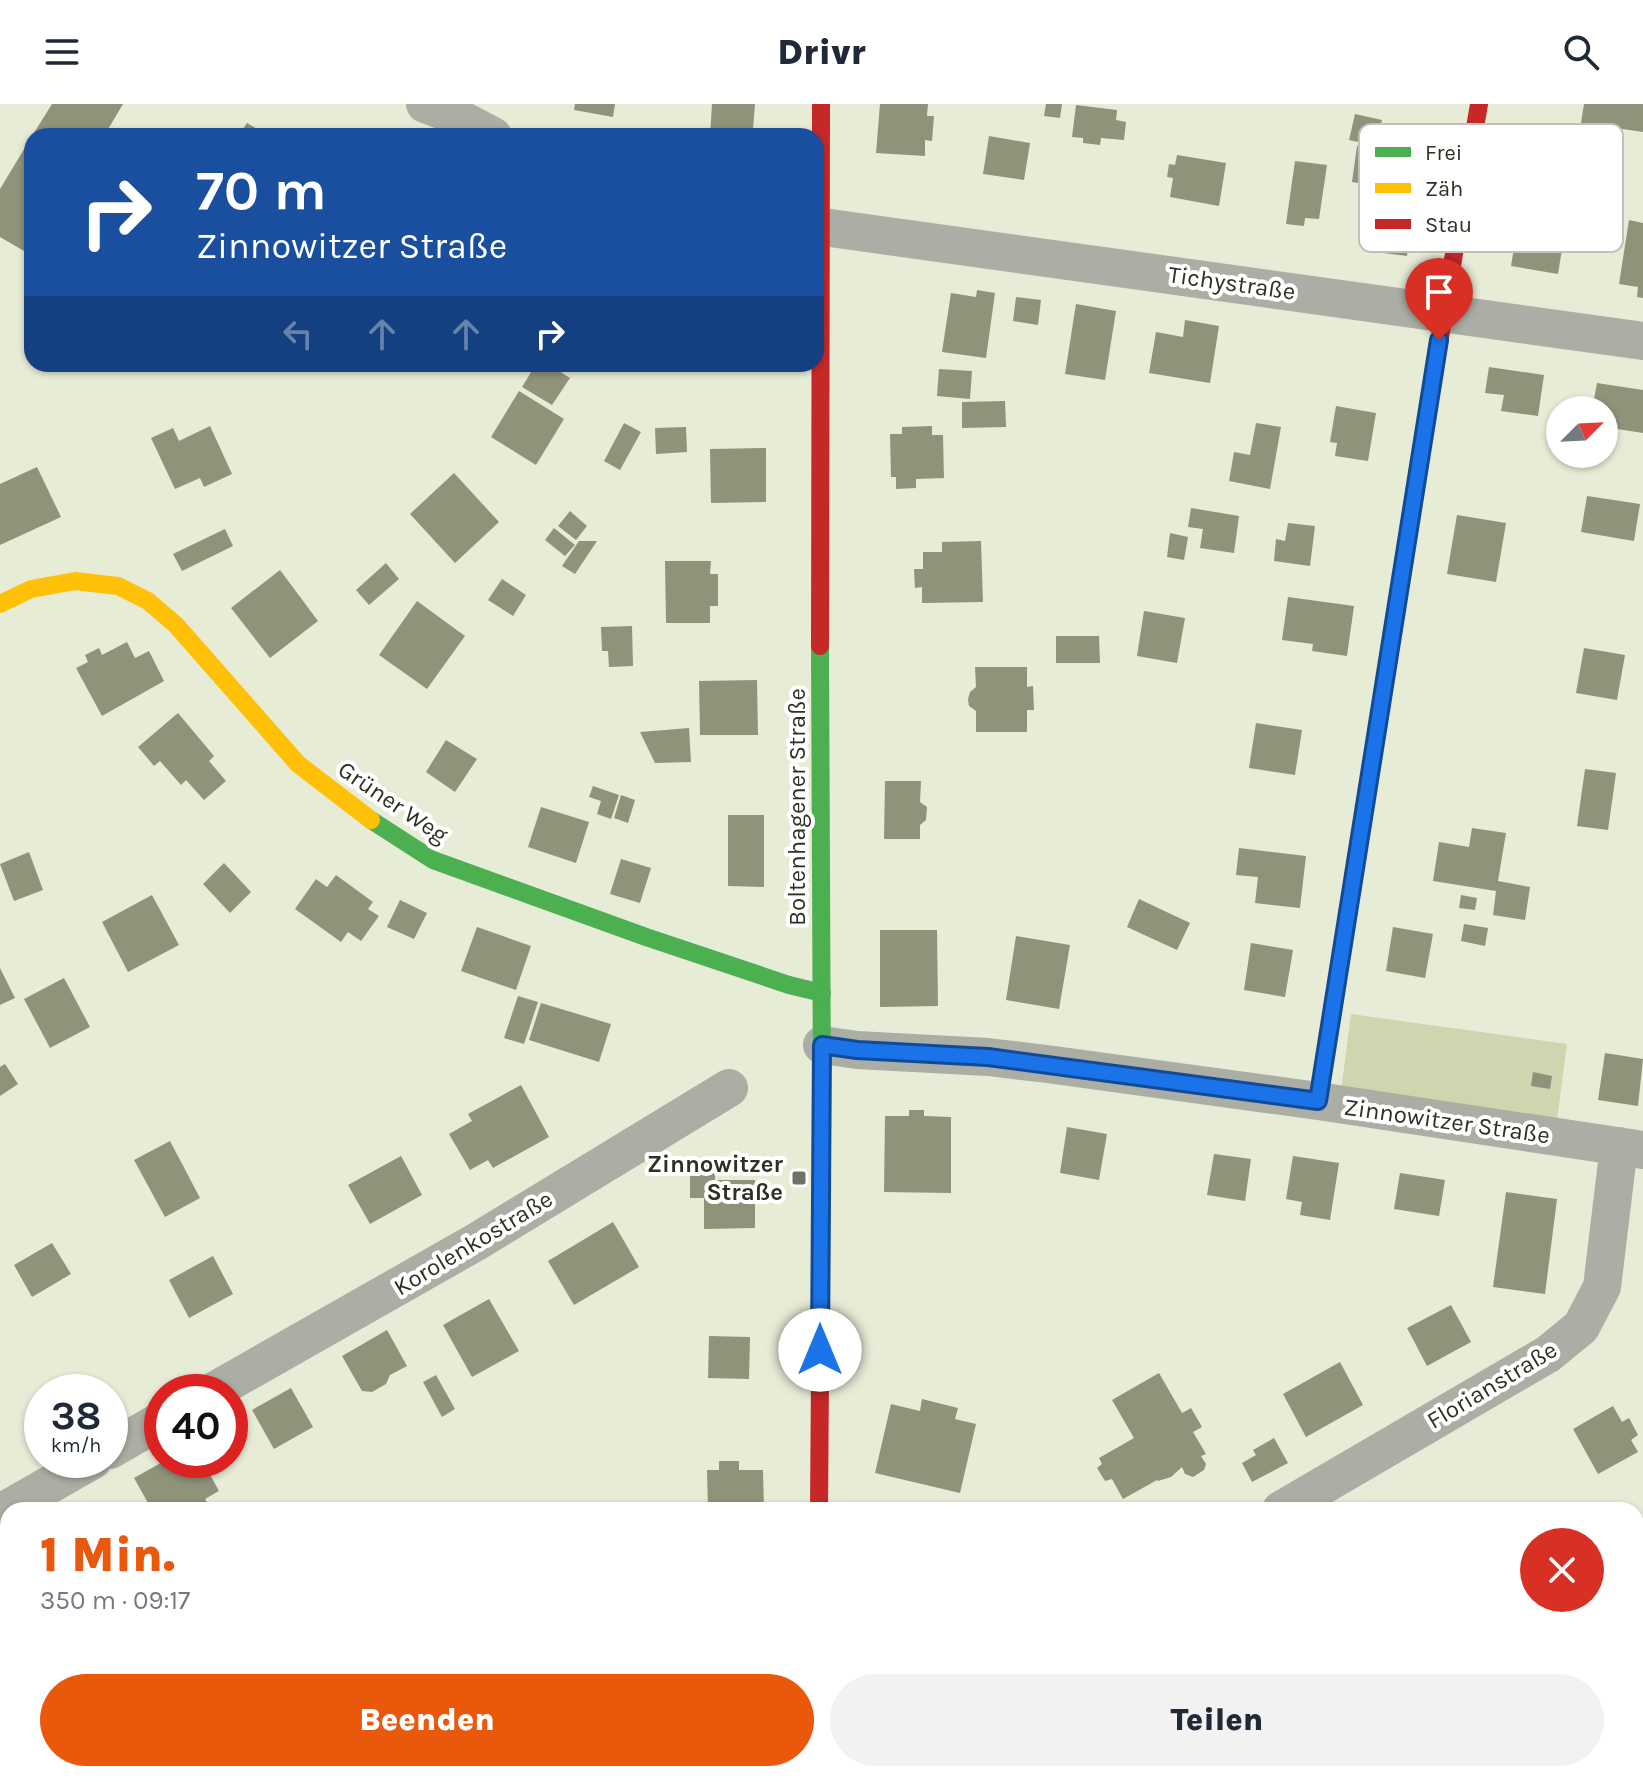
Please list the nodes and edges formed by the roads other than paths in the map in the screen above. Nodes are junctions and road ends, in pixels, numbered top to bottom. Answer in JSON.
{"nodes":[{"id":1,"x":425,"y":104,"type":"edge"},
{"id":2,"x":821,"y":104,"type":"edge"},
{"id":3,"x":1479,"y":104,"type":"edge"},
{"id":4,"x":1476,"y":124,"type":"edge"},
{"id":5,"x":478,"y":128,"type":"edge"},
{"id":6,"x":820,"y":128,"type":"edge"},
{"id":7,"x":824,"y":227,"type":"edge"},
{"id":8,"x":1454,"y":252,"type":"edge"},
{"id":9,"x":1443,"y":313,"type":"junction"},
{"id":10,"x":1643,"y":341,"type":"edge"},
{"id":11,"x":819,"y":372,"type":"edge"},
{"id":12,"x":0,"y":604,"type":"edge"},
{"id":13,"x":822,"y":993,"type":"junction"},
{"id":14,"x":822,"y":1045,"type":"junction"},
{"id":15,"x":729,"y":1088,"type":"dead end"},
{"id":16,"x":1318,"y":1101,"type":"junction"},
{"id":17,"x":1631,"y":1148,"type":"edge"},
{"id":18,"x":244,"y":1374,"type":"edge"},
{"id":19,"x":61,"y":1478,"type":"edge"},
{"id":20,"x":19,"y":1502,"type":"edge"},
{"id":21,"x":819,"y":1502,"type":"edge"},
{"id":22,"x":1295,"y":1502,"type":"edge"}],
"edges":[{"from":1,"to":5,"type":"street"},
{"from":2,"to":6,"type":"street","name":"Boltenhagener Straße"},
{"from":3,"to":4,"type":"street"},
{"from":7,"to":9,"type":"street","name":"Tichystraße"},
{"from":8,"to":9,"type":"street"},
{"from":9,"to":10,"type":"street","name":"Tichystraße"},
{"from":9,"to":16,"type":"street"},
{"from":11,"to":13,"type":"street","name":"Boltenhagener Straße"},
{"from":12,"to":13,"type":"street","name":"Grüner Weg"},
{"from":13,"to":14,"type":"street","name":"Boltenhagener Straße"},
{"from":14,"to":16,"type":"street","name":"Zinnowitzer Straße"},
{"from":14,"to":21,"type":"street","name":"Boltenhagener Straße"},
{"from":15,"to":18,"type":"street","name":"Korolenkostraße"},
{"from":16,"to":17,"type":"street","name":"Zinnowitzer Straße"},
{"from":17,"to":22,"type":"street","name":"Florianstraße"},
{"from":19,"to":20,"type":"street"}]}
